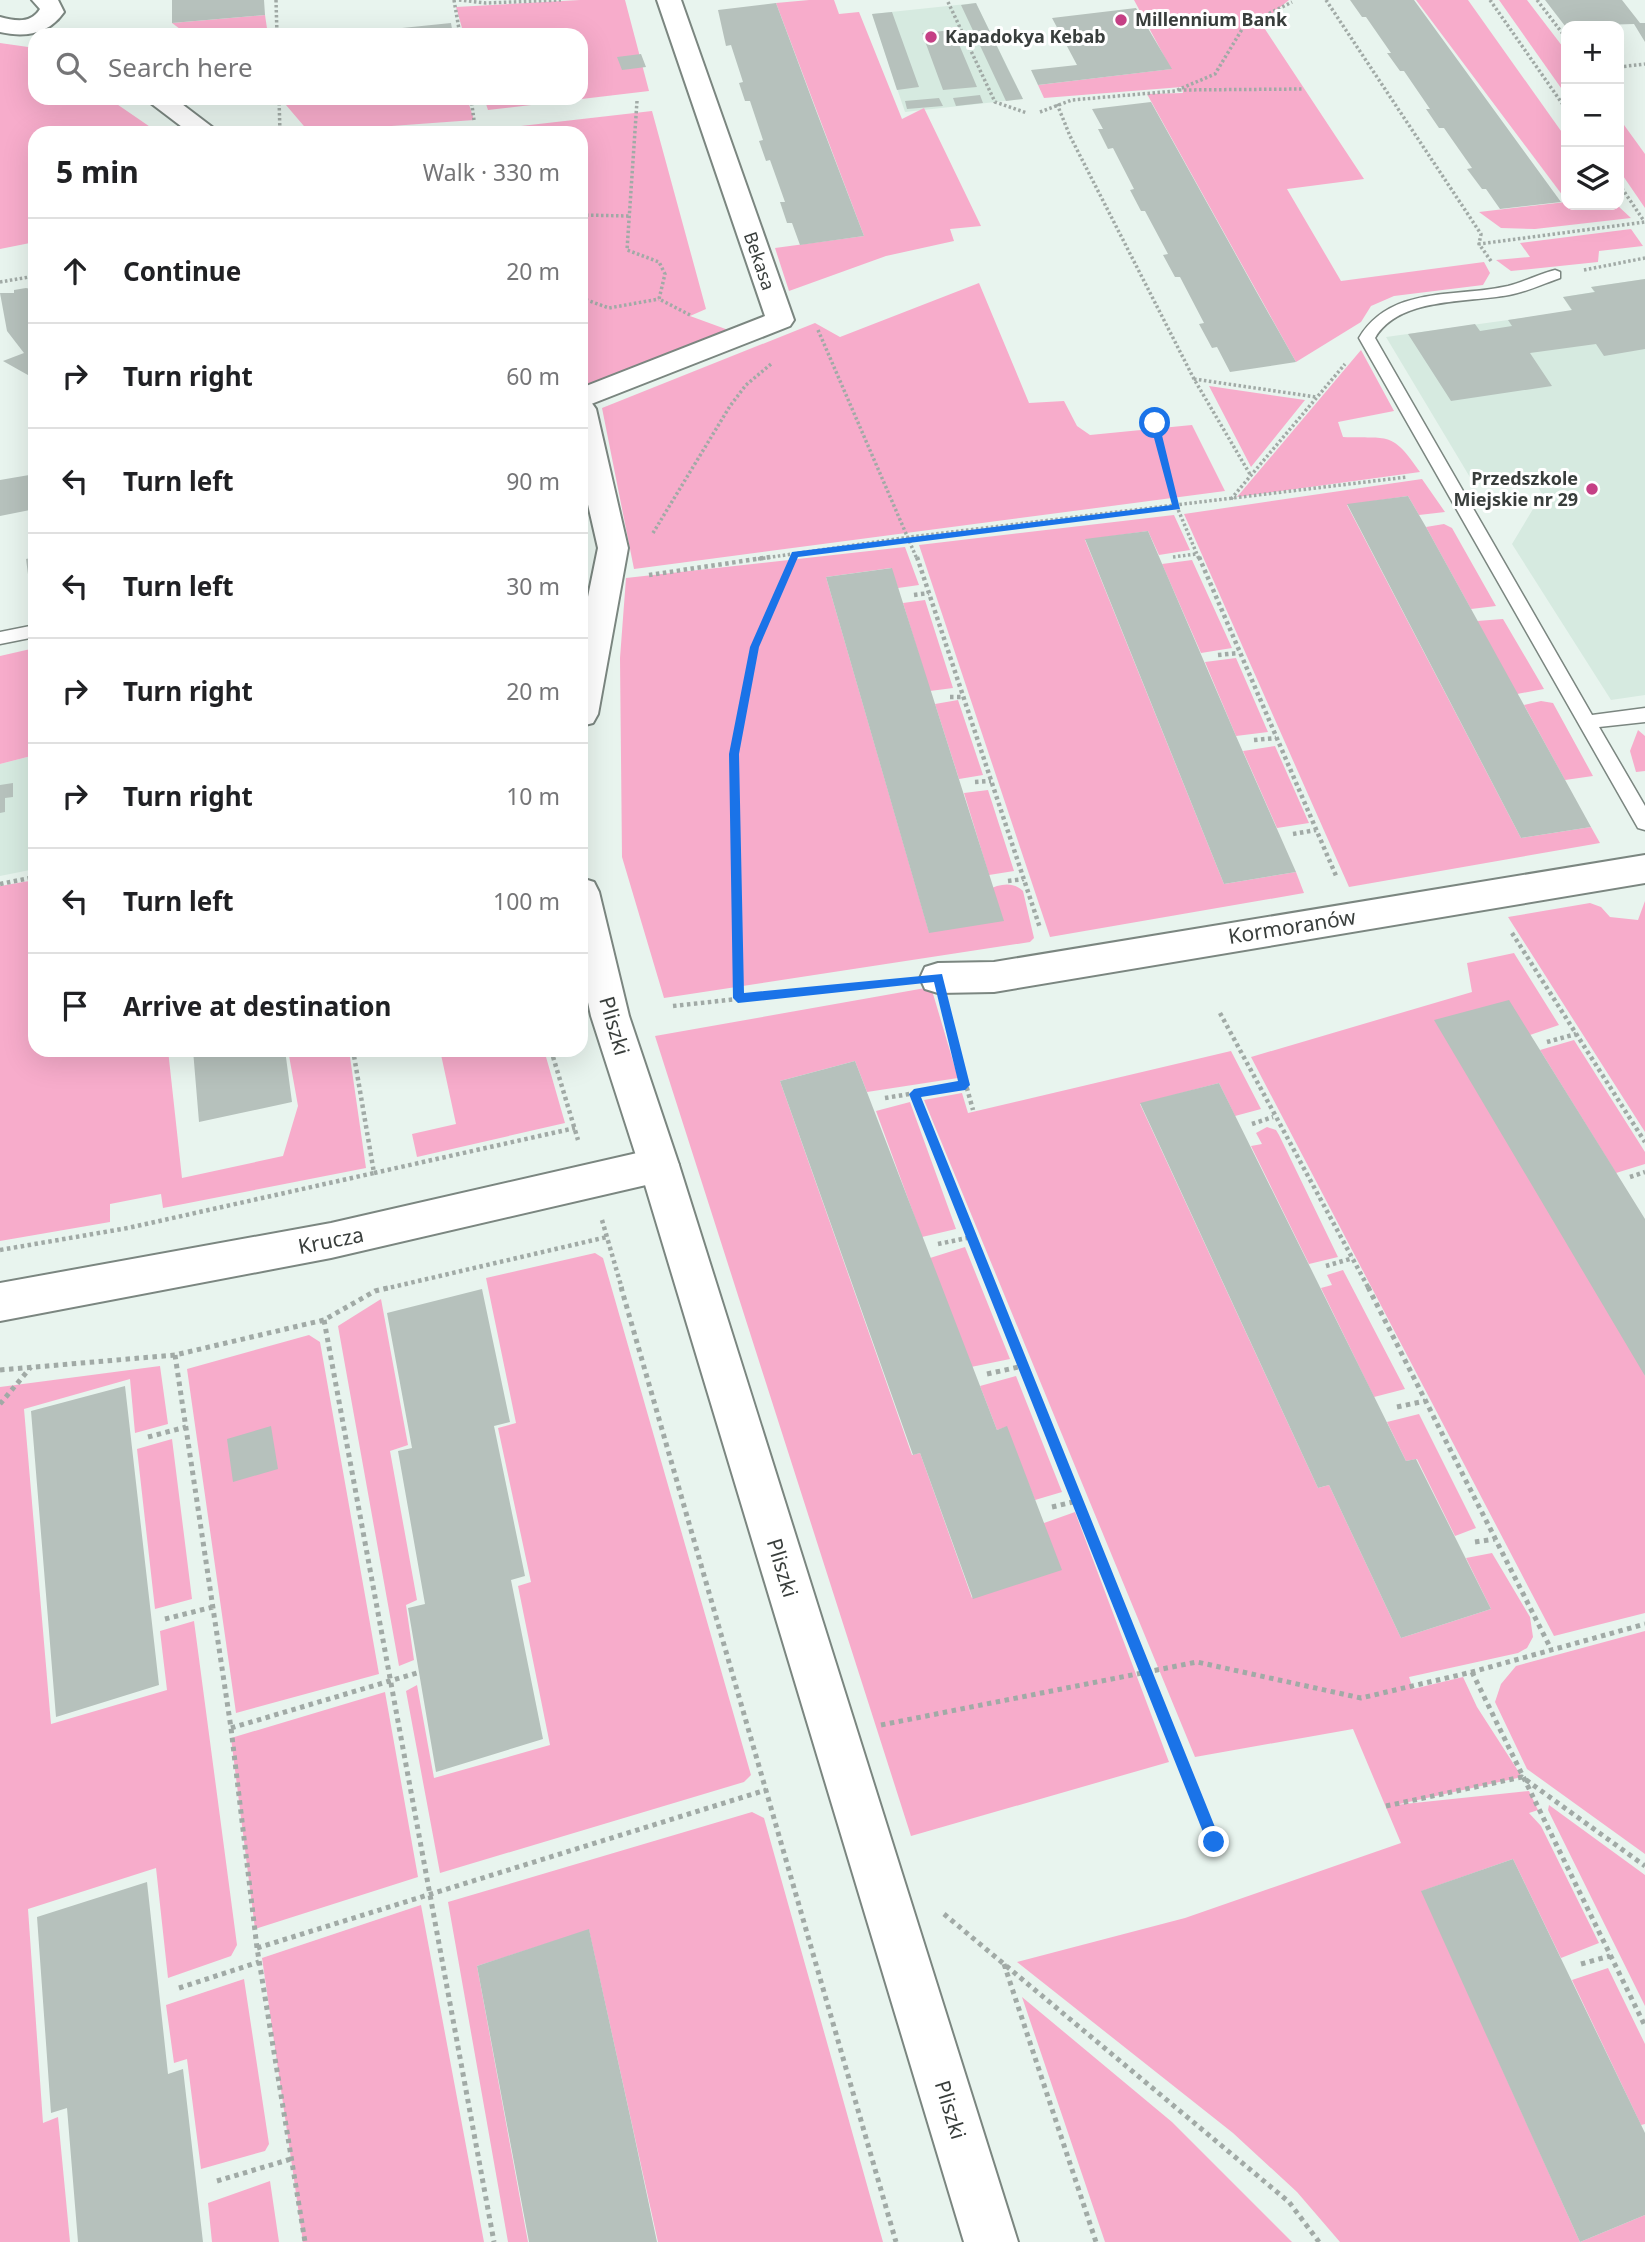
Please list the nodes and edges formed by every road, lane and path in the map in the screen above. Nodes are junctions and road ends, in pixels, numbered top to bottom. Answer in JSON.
{"nodes":[{"id":1,"x":44,"y":0,"type":"edge"},
{"id":2,"x":276,"y":0,"type":"edge"},
{"id":3,"x":457,"y":0,"type":"edge"},
{"id":4,"x":561,"y":0,"type":"edge"},
{"id":5,"x":669,"y":0,"type":"edge"},
{"id":6,"x":1326,"y":0,"type":"edge"},
{"id":7,"x":1489,"y":0,"type":"edge"},
{"id":8,"x":1537,"y":0,"type":"edge"},
{"id":9,"x":948,"y":2,"type":"dead end"},
{"id":10,"x":1292,"y":2,"type":"edge"},
{"id":11,"x":3,"y":11,"type":"edge"},
{"id":12,"x":46,"y":28,"type":"edge"},
{"id":13,"x":277,"y":28,"type":"edge"},
{"id":14,"x":459,"y":28,"type":"edge"},
{"id":15,"x":28,"y":29,"type":"edge"},
{"id":16,"x":1561,"y":31,"type":"edge"},
{"id":17,"x":1645,"y":64,"type":"edge"},
{"id":18,"x":1624,"y":66,"type":"edge"},
{"id":19,"x":1304,"y":89,"type":"dead end"},
{"id":20,"x":1175,"y":90,"type":"junction"},
{"id":21,"x":638,"y":101,"type":"dead end"},
{"id":22,"x":1561,"y":102,"type":"edge"},
{"id":23,"x":1057,"y":104,"type":"junction"},
{"id":24,"x":167,"y":105,"type":"edge"},
{"id":25,"x":279,"y":105,"type":"edge"},
{"id":26,"x":472,"y":105,"type":"edge"},
{"id":27,"x":1040,"y":112,"type":"dead end"},
{"id":28,"x":1027,"y":113,"type":"dead end"},
{"id":29,"x":474,"y":120,"type":"dead end"},
{"id":30,"x":197,"y":126,"type":"edge"},
{"id":31,"x":280,"y":126,"type":"edge"},
{"id":32,"x":1624,"y":191,"type":"edge"},
{"id":33,"x":588,"y":215,"type":"edge"},
{"id":34,"x":629,"y":216,"type":"junction"},
{"id":35,"x":1645,"y":222,"type":"edge"},
{"id":36,"x":1479,"y":244,"type":"dead end"},
{"id":37,"x":1645,"y":258,"type":"edge"},
{"id":38,"x":1555,"y":275,"type":"joint"},
{"id":39,"x":28,"y":277,"type":"edge"},
{"id":40,"x":0,"y":282,"type":"edge"},
{"id":41,"x":659,"y":299,"type":"junction"},
{"id":42,"x":588,"y":303,"type":"edge"},
{"id":43,"x":698,"y":320,"type":"dead end"},
{"id":44,"x":814,"y":323,"type":"dead end"},
{"id":45,"x":1367,"y":338,"type":"junction"},
{"id":46,"x":774,"y":358,"type":"dead end"},
{"id":47,"x":1194,"y":379,"type":"junction"},
{"id":48,"x":588,"y":396,"type":"edge"},
{"id":49,"x":1316,"y":398,"type":"junction"},
{"id":50,"x":1155,"y":423,"type":"dead end"},
{"id":51,"x":588,"y":440,"type":"edge"},
{"id":52,"x":1419,"y":475,"type":"dead end"},
{"id":53,"x":1251,"y":476,"type":"junction"},
{"id":54,"x":1230,"y":500,"type":"junction"},
{"id":55,"x":1177,"y":507,"type":"junction"},
{"id":56,"x":652,"y":536,"type":"dead end"},
{"id":57,"x":910,"y":537,"type":"junction"},
{"id":58,"x":795,"y":554,"type":"junction"},
{"id":59,"x":1196,"y":554,"type":"junction"},
{"id":60,"x":1173,"y":557,"type":"dead end"},
{"id":61,"x":639,"y":576,"type":"dead end"},
{"id":62,"x":929,"y":593,"type":"junction"},
{"id":63,"x":914,"y":595,"type":"dead end"},
{"id":64,"x":28,"y":632,"type":"edge"},
{"id":65,"x":0,"y":638,"type":"edge"},
{"id":66,"x":1239,"y":653,"type":"junction"},
{"id":67,"x":1218,"y":655,"type":"dead end"},
{"id":68,"x":588,"y":670,"type":"edge"},
{"id":69,"x":963,"y":696,"type":"junction"},
{"id":70,"x":950,"y":697,"type":"dead end"},
{"id":71,"x":1645,"y":715,"type":"edge"},
{"id":72,"x":1588,"y":722,"type":"junction"},
{"id":73,"x":1276,"y":738,"type":"junction"},
{"id":74,"x":1254,"y":740,"type":"dead end"},
{"id":75,"x":991,"y":781,"type":"junction"},
{"id":76,"x":975,"y":782,"type":"dead end"},
{"id":77,"x":1645,"y":822,"type":"edge"},
{"id":78,"x":1316,"y":830,"type":"junction"},
{"id":79,"x":1293,"y":834,"type":"dead end"},
{"id":80,"x":1645,"y":869,"type":"edge"},
{"id":81,"x":28,"y":878,"type":"edge"},
{"id":82,"x":1024,"y":879,"type":"junction"},
{"id":83,"x":1008,"y":881,"type":"dead end"},
{"id":84,"x":0,"y":884,"type":"edge"},
{"id":85,"x":1340,"y":884,"type":"dead end"},
{"id":86,"x":588,"y":922,"type":"edge"},
{"id":87,"x":1507,"y":923,"type":"dead end"},
{"id":88,"x":1042,"y":934,"type":"dead end"},
{"id":89,"x":938,"y":978,"type":"junction"},
{"id":90,"x":738,"y":998,"type":"junction"},
{"id":91,"x":673,"y":1006,"type":"dead end"},
{"id":92,"x":1220,"y":1013,"type":"dead end"},
{"id":93,"x":1576,"y":1034,"type":"junction"},
{"id":94,"x":1547,"y":1042,"type":"dead end"},
{"id":95,"x":354,"y":1057,"type":"edge"},
{"id":96,"x":553,"y":1057,"type":"edge"},
{"id":97,"x":965,"y":1085,"type":"junction"},
{"id":98,"x":914,"y":1094,"type":"junction"},
{"id":99,"x":885,"y":1097,"type":"dead end"},
{"id":100,"x":974,"y":1110,"type":"dead end"},
{"id":101,"x":1273,"y":1117,"type":"junction"},
{"id":102,"x":1252,"y":1124,"type":"dead end"},
{"id":103,"x":575,"y":1128,"type":"junction"},
{"id":104,"x":1645,"y":1142,"type":"edge"},
{"id":105,"x":581,"y":1147,"type":"dead end"},
{"id":106,"x":659,"y":1165,"type":"junction"},
{"id":107,"x":1645,"y":1172,"type":"edge"},
{"id":108,"x":374,"y":1173,"type":"junction"},
{"id":109,"x":1630,"y":1177,"type":"dead end"},
{"id":110,"x":601,"y":1217,"type":"dead end"},
{"id":111,"x":607,"y":1237,"type":"junction"},
{"id":112,"x":972,"y":1237,"type":"junction"},
{"id":113,"x":938,"y":1244,"type":"dead end"},
{"id":114,"x":0,"y":1250,"type":"edge"},
{"id":115,"x":1353,"y":1258,"type":"junction"},
{"id":116,"x":1326,"y":1266,"type":"dead end"},
{"id":117,"x":0,"y":1302,"type":"edge"},
{"id":118,"x":324,"y":1320,"type":"junction"},
{"id":119,"x":175,"y":1355,"type":"junction"},
{"id":120,"x":32,"y":1366,"type":"junction"},
{"id":121,"x":1023,"y":1366,"type":"junction"},
{"id":122,"x":0,"y":1370,"type":"edge"},
{"id":123,"x":987,"y":1374,"type":"dead end"},
{"id":124,"x":1425,"y":1401,"type":"junction"},
{"id":125,"x":0,"y":1404,"type":"edge"},
{"id":126,"x":1397,"y":1407,"type":"dead end"},
{"id":127,"x":186,"y":1427,"type":"junction"},
{"id":128,"x":148,"y":1437,"type":"dead end"},
{"id":129,"x":1077,"y":1502,"type":"junction"},
{"id":130,"x":1052,"y":1507,"type":"dead end"},
{"id":131,"x":1495,"y":1539,"type":"junction"},
{"id":132,"x":1475,"y":1542,"type":"dead end"},
{"id":133,"x":213,"y":1607,"type":"junction"},
{"id":134,"x":165,"y":1619,"type":"dead end"},
{"id":135,"x":1645,"y":1624,"type":"edge"},
{"id":136,"x":1551,"y":1649,"type":"junction"},
{"id":137,"x":420,"y":1672,"type":"dead end"},
{"id":138,"x":1472,"y":1672,"type":"junction"},
{"id":139,"x":1146,"y":1674,"type":"junction"},
{"id":140,"x":391,"y":1680,"type":"junction"},
{"id":141,"x":876,"y":1726,"type":"dead end"},
{"id":142,"x":231,"y":1728,"type":"junction"},
{"id":143,"x":1522,"y":1777,"type":"junction"},
{"id":144,"x":766,"y":1790,"type":"junction"},
{"id":145,"x":1386,"y":1806,"type":"dead end"},
{"id":146,"x":1214,"y":1842,"type":"dead end"},
{"id":147,"x":1645,"y":1866,"type":"edge"},
{"id":148,"x":430,"y":1893,"type":"junction"},
{"id":149,"x":944,"y":1913,"type":"dead end"},
{"id":150,"x":257,"y":1948,"type":"junction"},
{"id":151,"x":1610,"y":1956,"type":"junction"},
{"id":152,"x":259,"y":1962,"type":"junction"},
{"id":153,"x":1004,"y":1963,"type":"junction"},
{"id":154,"x":1581,"y":1964,"type":"dead end"},
{"id":155,"x":179,"y":1988,"type":"dead end"},
{"id":156,"x":1645,"y":2026,"type":"edge"},
{"id":157,"x":291,"y":2159,"type":"junction"},
{"id":158,"x":217,"y":2181,"type":"dead end"},
{"id":159,"x":305,"y":2242,"type":"edge"},
{"id":160,"x":494,"y":2242,"type":"edge"},
{"id":161,"x":896,"y":2242,"type":"edge"},
{"id":162,"x":990,"y":2242,"type":"edge"},
{"id":163,"x":1096,"y":2242,"type":"edge"},
{"id":164,"x":1320,"y":2242,"type":"edge"}],
"edges":[{"from":1,"to":12,"type":"street"},
{"from":2,"to":13,"type":"path"},
{"from":3,"to":4,"type":"path"},
{"from":3,"to":14,"type":"path"},
{"from":5,"to":48,"type":"street","name":"Bekasa"},
{"from":6,"to":36,"type":"path"},
{"from":7,"to":22,"type":"path"},
{"from":8,"to":16,"type":"path"},
{"from":9,"to":28,"type":"path"},
{"from":10,"to":20,"type":"path"},
{"from":11,"to":15,"type":"street"},
{"from":17,"to":18,"type":"path"},
{"from":19,"to":20,"type":"path"},
{"from":20,"to":23,"type":"path"},
{"from":21,"to":34,"type":"path"},
{"from":23,"to":27,"type":"path"},
{"from":23,"to":47,"type":"path"},
{"from":24,"to":30,"type":"street"},
{"from":25,"to":31,"type":"path"},
{"from":26,"to":29,"type":"path"},
{"from":32,"to":35,"type":"path"},
{"from":33,"to":34,"type":"path"},
{"from":34,"to":41,"type":"path"},
{"from":37,"to":38,"type":"path"},
{"from":38,"to":45,"type":"lane"},
{"from":39,"to":40,"type":"path"},
{"from":41,"to":42,"type":"path"},
{"from":41,"to":43,"type":"path"},
{"from":44,"to":57,"type":"path"},
{"from":45,"to":49,"type":"path"},
{"from":45,"to":72,"type":"lane"},
{"from":46,"to":56,"type":"path"},
{"from":47,"to":49,"type":"path"},
{"from":47,"to":53,"type":"path"},
{"from":49,"to":53,"type":"path"},
{"from":50,"to":55,"type":"path"},
{"from":51,"to":68,"type":"street"},
{"from":52,"to":54,"type":"path"},
{"from":53,"to":54,"type":"path"},
{"from":54,"to":55,"type":"path"},
{"from":55,"to":57,"type":"path"},
{"from":55,"to":59,"type":"path"},
{"from":57,"to":58,"type":"path"},
{"from":57,"to":62,"type":"path"},
{"from":58,"to":61,"type":"path"},
{"from":58,"to":90,"type":"path"},
{"from":59,"to":60,"type":"path"},
{"from":59,"to":66,"type":"path"},
{"from":62,"to":63,"type":"path"},
{"from":62,"to":69,"type":"path"},
{"from":64,"to":65,"type":"lane"},
{"from":66,"to":67,"type":"path"},
{"from":66,"to":73,"type":"path"},
{"from":69,"to":70,"type":"path"},
{"from":69,"to":75,"type":"path"},
{"from":71,"to":72,"type":"lane"},
{"from":72,"to":77,"type":"lane"},
{"from":73,"to":74,"type":"path"},
{"from":73,"to":78,"type":"path"},
{"from":75,"to":76,"type":"path"},
{"from":75,"to":82,"type":"path"},
{"from":78,"to":79,"type":"path"},
{"from":78,"to":85,"type":"path"},
{"from":80,"to":89,"type":"street","name":"Kormoranów"},
{"from":81,"to":84,"type":"path"},
{"from":82,"to":83,"type":"path"},
{"from":82,"to":88,"type":"path"},
{"from":86,"to":106,"type":"street","name":"Pliszki"},
{"from":87,"to":93,"type":"path"},
{"from":89,"to":90,"type":"path"},
{"from":89,"to":97,"type":"path"},
{"from":90,"to":91,"type":"path"},
{"from":92,"to":101,"type":"path"},
{"from":93,"to":94,"type":"path"},
{"from":93,"to":104,"type":"path"},
{"from":95,"to":108,"type":"path"},
{"from":96,"to":103,"type":"path"},
{"from":97,"to":98,"type":"path"},
{"from":97,"to":100,"type":"path"},
{"from":98,"to":99,"type":"path"},
{"from":98,"to":112,"type":"path"},
{"from":101,"to":102,"type":"path"},
{"from":101,"to":115,"type":"path"},
{"from":103,"to":105,"type":"path"},
{"from":103,"to":108,"type":"path"},
{"from":106,"to":117,"type":"street","name":"Krucza"},
{"from":106,"to":162,"type":"street","name":"Pliszki"},
{"from":107,"to":109,"type":"path"},
{"from":108,"to":114,"type":"path"},
{"from":110,"to":111,"type":"path"},
{"from":111,"to":118,"type":"path"},
{"from":111,"to":144,"type":"path"},
{"from":112,"to":113,"type":"path"},
{"from":112,"to":121,"type":"path"},
{"from":115,"to":116,"type":"path"},
{"from":115,"to":124,"type":"path"},
{"from":118,"to":119,"type":"path"},
{"from":118,"to":140,"type":"path"},
{"from":119,"to":120,"type":"path"},
{"from":119,"to":127,"type":"path"},
{"from":120,"to":122,"type":"path"},
{"from":120,"to":125,"type":"path"},
{"from":121,"to":123,"type":"path"},
{"from":121,"to":129,"type":"path"},
{"from":124,"to":126,"type":"path"},
{"from":124,"to":131,"type":"path"},
{"from":127,"to":128,"type":"path"},
{"from":127,"to":133,"type":"path"},
{"from":129,"to":130,"type":"path"},
{"from":129,"to":139,"type":"path"},
{"from":131,"to":132,"type":"path"},
{"from":131,"to":136,"type":"path"},
{"from":133,"to":134,"type":"path"},
{"from":133,"to":142,"type":"path"},
{"from":135,"to":136,"type":"path"},
{"from":136,"to":138,"type":"path"},
{"from":137,"to":140,"type":"path"},
{"from":138,"to":139,"type":"path"},
{"from":138,"to":143,"type":"path"},
{"from":139,"to":141,"type":"path"},
{"from":139,"to":146,"type":"path"},
{"from":140,"to":142,"type":"path"},
{"from":140,"to":148,"type":"path"},
{"from":142,"to":150,"type":"path"},
{"from":143,"to":145,"type":"path"},
{"from":143,"to":147,"type":"path"},
{"from":143,"to":151,"type":"path"},
{"from":144,"to":148,"type":"path"},
{"from":144,"to":161,"type":"path"},
{"from":148,"to":150,"type":"path"},
{"from":148,"to":160,"type":"path"},
{"from":149,"to":153,"type":"path"},
{"from":150,"to":152,"type":"path"},
{"from":151,"to":154,"type":"path"},
{"from":151,"to":156,"type":"path"},
{"from":152,"to":155,"type":"path"},
{"from":152,"to":157,"type":"path"},
{"from":153,"to":163,"type":"path"},
{"from":153,"to":164,"type":"path"},
{"from":157,"to":158,"type":"path"},
{"from":157,"to":159,"type":"path"}]}
